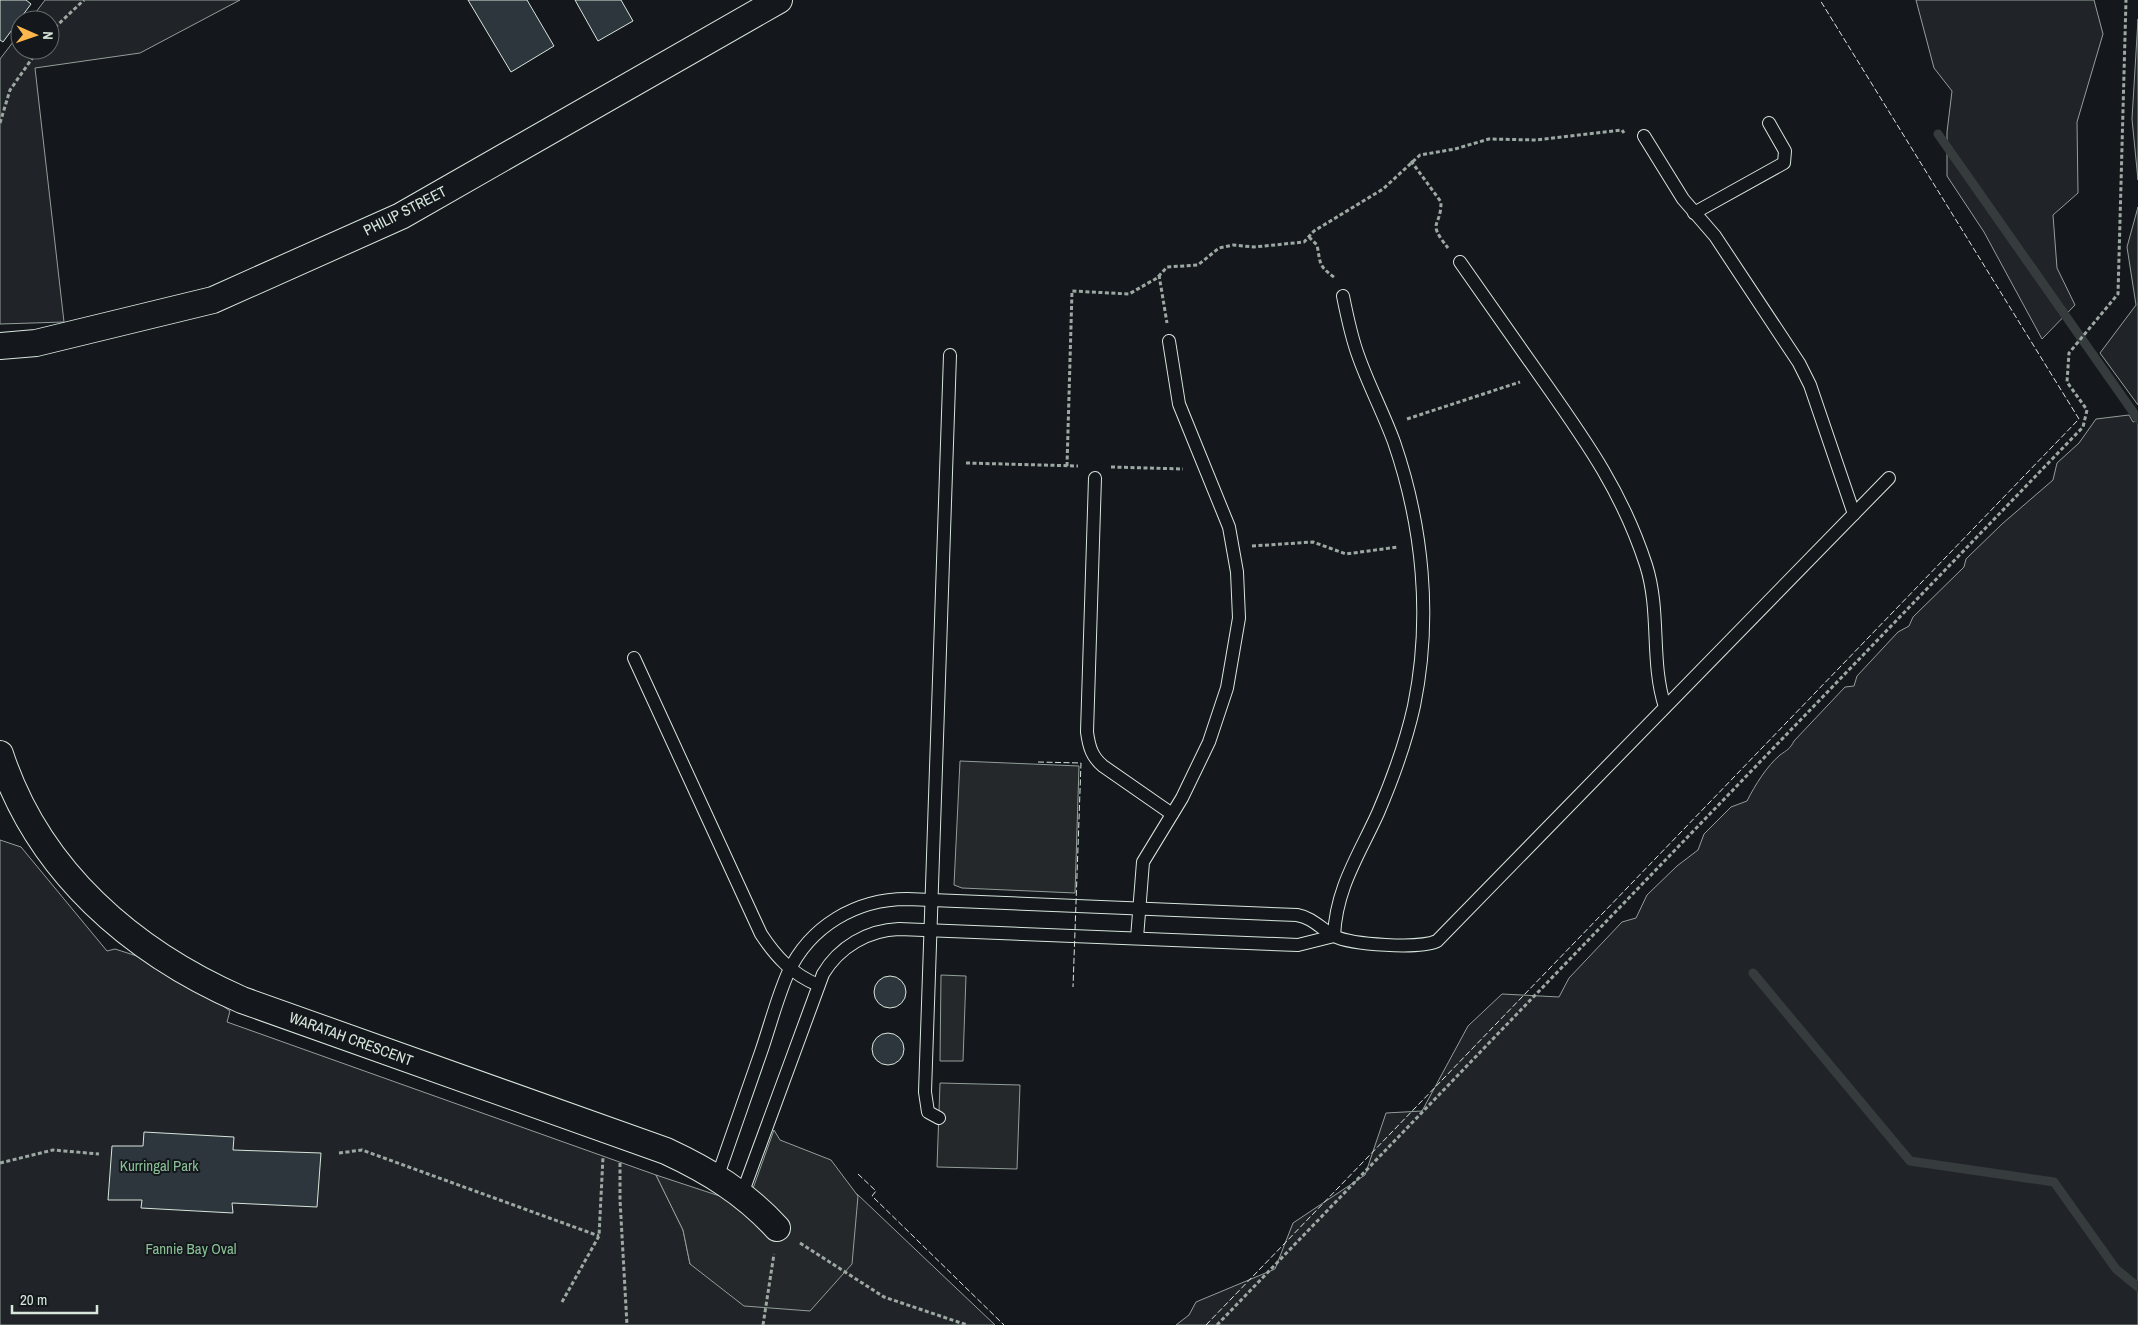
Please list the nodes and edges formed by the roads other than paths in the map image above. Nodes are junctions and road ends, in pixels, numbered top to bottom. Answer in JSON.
{"nodes":[{"id":1,"x":779,"y":0,"type":"edge"},
{"id":2,"x":1770,"y":123,"type":"dead end"},
{"id":3,"x":1644,"y":136,"type":"road end"},
{"id":4,"x":1694,"y":213,"type":"junction"},
{"id":5,"x":1460,"y":262,"type":"road end"},
{"id":6,"x":1342,"y":296,"type":"road end"},
{"id":7,"x":1169,"y":340,"type":"road end"},
{"id":8,"x":0,"y":346,"type":"edge"},
{"id":9,"x":950,"y":355,"type":"dead end"},
{"id":10,"x":1095,"y":478,"type":"dead end"},
{"id":11,"x":1889,"y":478,"type":"dead end"},
{"id":12,"x":1854,"y":514,"type":"junction"},
{"id":13,"x":634,"y":658,"type":"dead end"},
{"id":14,"x":1665,"y":707,"type":"junction"},
{"id":15,"x":0,"y":754,"type":"edge"},
{"id":16,"x":8,"y":801,"type":"edge"},
{"id":17,"x":1172,"y":814,"type":"junction"},
{"id":18,"x":931,"y":900,"type":"junction"},
{"id":19,"x":1139,"y":909,"type":"junction"},
{"id":20,"x":930,"y":930,"type":"junction"},
{"id":21,"x":1334,"y":936,"type":"junction"},
{"id":22,"x":1137,"y":938,"type":"junction"},
{"id":23,"x":790,"y":970,"type":"junction"},
{"id":24,"x":818,"y":986,"type":"junction"},
{"id":25,"x":939,"y":1118,"type":"dead end"},
{"id":26,"x":718,"y":1178,"type":"junction"},
{"id":27,"x":742,"y":1194,"type":"junction"},
{"id":28,"x":777,"y":1228,"type":"road end"}],
"edges":[{"from":1,"to":8,"type":"street","name":"PHILIP STREET"},
{"from":2,"to":4,"type":"lane"},
{"from":3,"to":4,"type":"lane"},
{"from":4,"to":12,"type":"lane"},
{"from":5,"to":14,"type":"lane"},
{"from":6,"to":21,"type":"lane"},
{"from":7,"to":17,"type":"lane"},
{"from":9,"to":18,"type":"lane"},
{"from":10,"to":17,"type":"lane"},
{"from":11,"to":12,"type":"lane"},
{"from":12,"to":14,"type":"lane"},
{"from":13,"to":23,"type":"lane"},
{"from":14,"to":21,"type":"lane"},
{"from":15,"to":16,"type":"street","name":"WARATAH CRESCENT"},
{"from":16,"to":26,"type":"street","name":"WARATAH CRESCENT"},
{"from":17,"to":19,"type":"lane"},
{"from":18,"to":19,"type":"lane"},
{"from":18,"to":20,"type":"lane"},
{"from":18,"to":23,"type":"lane"},
{"from":19,"to":21,"type":"lane"},
{"from":19,"to":22,"type":"lane"},
{"from":20,"to":22,"type":"lane"},
{"from":20,"to":24,"type":"lane"},
{"from":20,"to":25,"type":"lane"},
{"from":21,"to":22,"type":"lane"},
{"from":23,"to":24,"type":"lane"},
{"from":23,"to":26,"type":"lane"},
{"from":24,"to":27,"type":"lane"},
{"from":26,"to":27,"type":"street","name":"WARATAH CRESCENT"},
{"from":27,"to":28,"type":"street","name":"WARATAH CRESCENT"}]}
